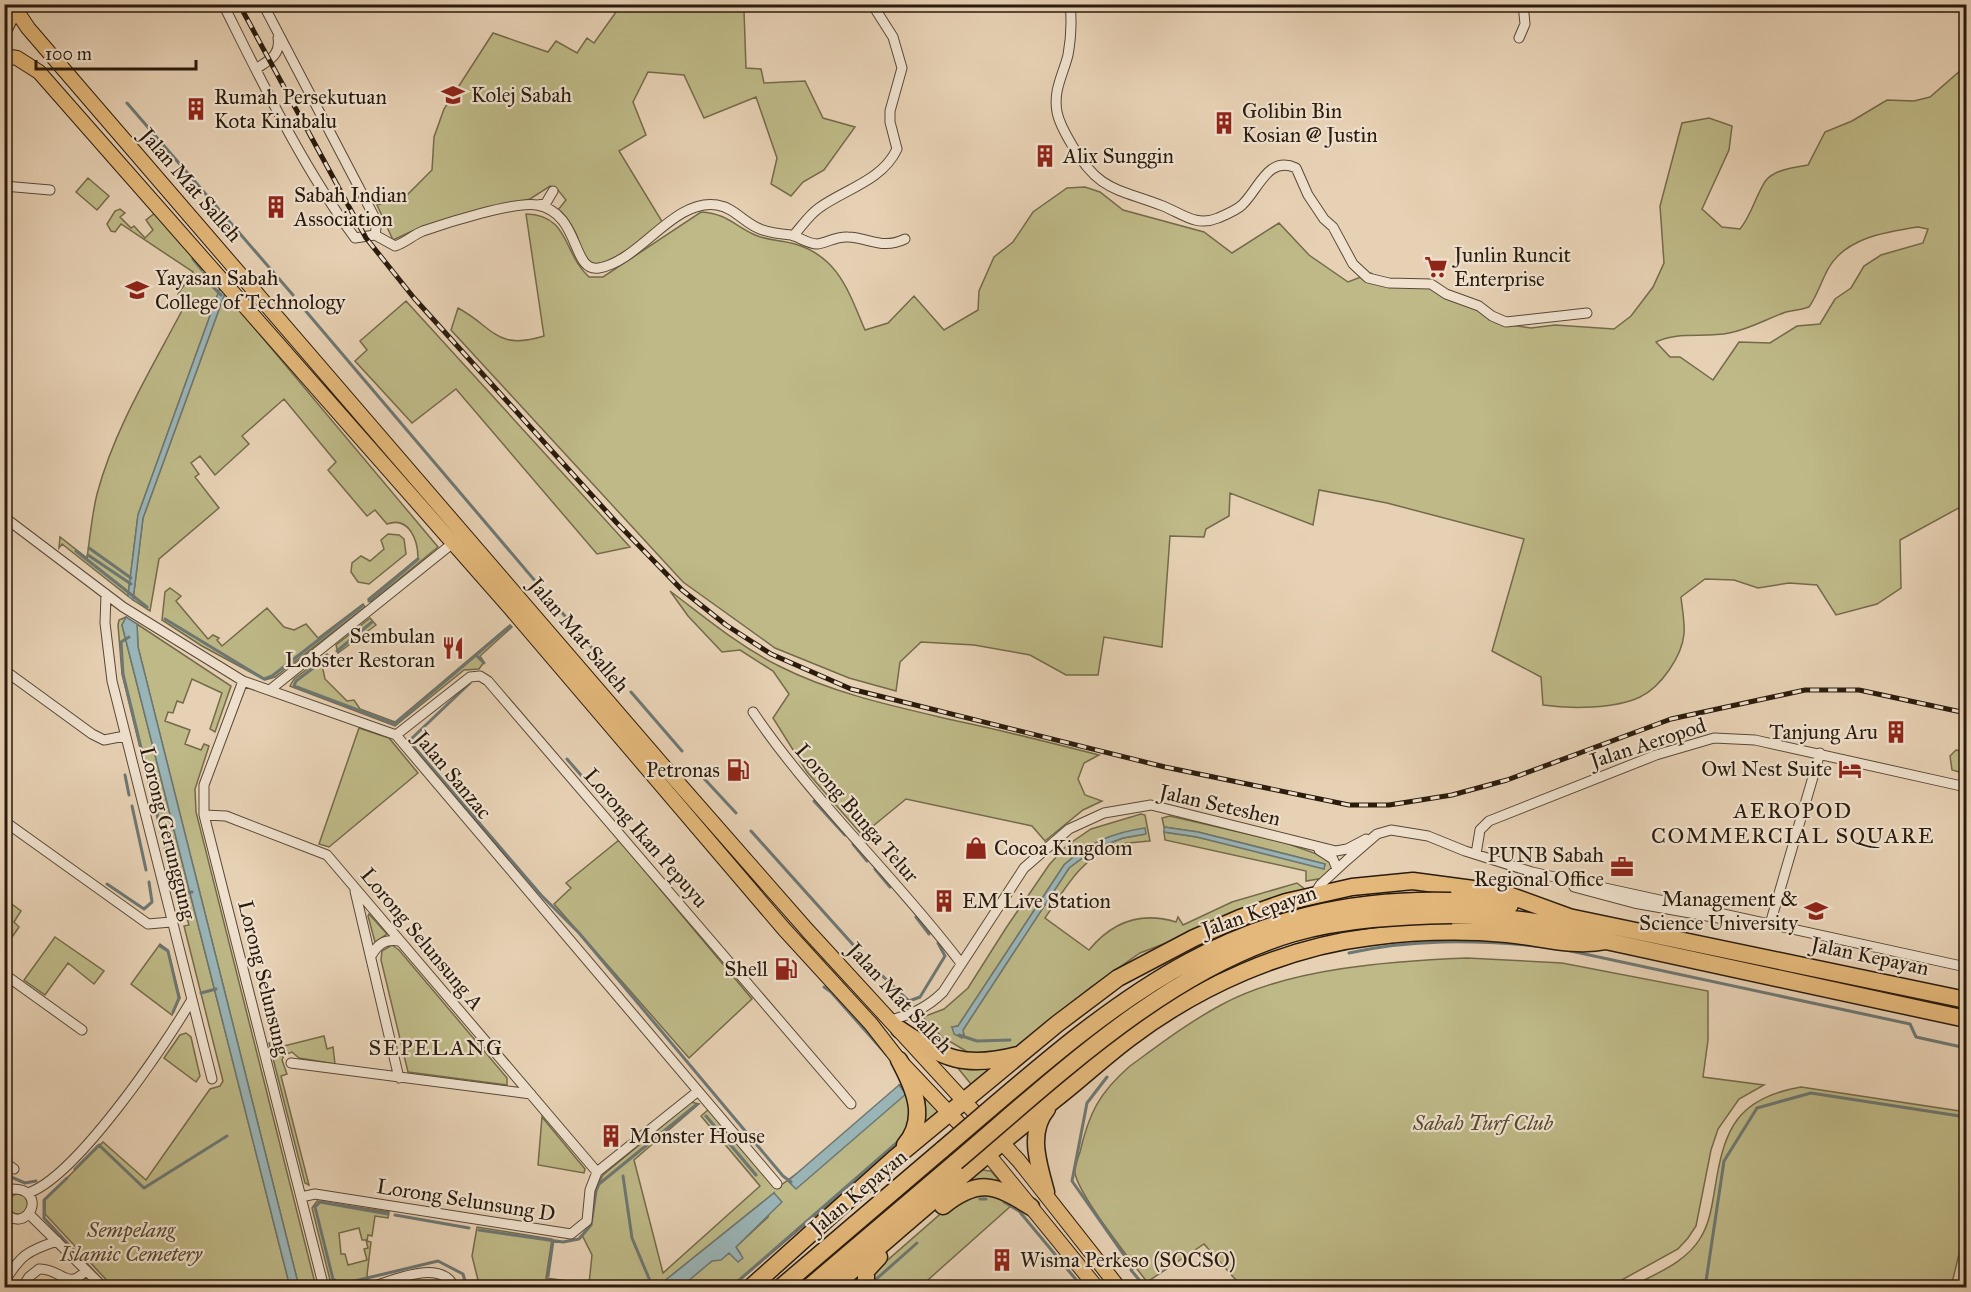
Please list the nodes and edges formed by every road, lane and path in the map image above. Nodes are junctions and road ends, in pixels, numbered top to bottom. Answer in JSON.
{"nodes":[{"id":1,"x":11,"y":4,"type":"edge"},
{"id":2,"x":25,"y":4,"type":"edge"},
{"id":3,"x":223,"y":4,"type":"edge"},
{"id":4,"x":263,"y":4,"type":"edge"},
{"id":5,"x":872,"y":4,"type":"edge"},
{"id":6,"x":1070,"y":4,"type":"edge"},
{"id":7,"x":1523,"y":4,"type":"edge"},
{"id":8,"x":28,"y":28,"type":"junction"},
{"id":9,"x":4,"y":31,"type":"edge"},
{"id":10,"x":277,"y":32,"type":"junction"},
{"id":11,"x":1519,"y":38,"type":"dead end"},
{"id":12,"x":4,"y":56,"type":"edge"},
{"id":13,"x":256,"y":69,"type":"junction"},
{"id":14,"x":4,"y":186,"type":"edge"},
{"id":15,"x":50,"y":190,"type":"dead end"},
{"id":16,"x":553,"y":191,"type":"dead end"},
{"id":17,"x":538,"y":205,"type":"junction"},
{"id":18,"x":375,"y":235,"type":"junction"},
{"id":19,"x":793,"y":236,"type":"junction"},
{"id":20,"x":905,"y":239,"type":"dead end"},
{"id":21,"x":1587,"y":313,"type":"dead end"},
{"id":22,"x":4,"y":517,"type":"edge"},
{"id":23,"x":453,"y":543,"type":"junction"},
{"id":24,"x":106,"y":594,"type":"junction"},
{"id":25,"x":4,"y":670,"type":"edge"},
{"id":26,"x":243,"y":681,"type":"junction"},
{"id":27,"x":271,"y":689,"type":"junction"},
{"id":28,"x":753,"y":712,"type":"dead end"},
{"id":29,"x":396,"y":735,"type":"junction"},
{"id":30,"x":125,"y":736,"type":"junction"},
{"id":31,"x":1820,"y":753,"type":"junction"},
{"id":32,"x":1966,"y":787,"type":"edge"},
{"id":33,"x":204,"y":815,"type":"junction"},
{"id":34,"x":4,"y":821,"type":"edge"},
{"id":35,"x":1377,"y":834,"type":"junction"},
{"id":36,"x":1311,"y":846,"type":"junction"},
{"id":37,"x":1476,"y":854,"type":"junction"},
{"id":38,"x":1337,"y":870,"type":"junction"},
{"id":39,"x":355,"y":888,"type":"junction"},
{"id":40,"x":1314,"y":895,"type":"junction"},
{"id":41,"x":1451,"y":908,"type":"junction"},
{"id":42,"x":1569,"y":917,"type":"junction"},
{"id":43,"x":171,"y":922,"type":"junction"},
{"id":44,"x":1770,"y":924,"type":"junction"},
{"id":45,"x":399,"y":941,"type":"junction"},
{"id":46,"x":1605,"y":941,"type":"junction"},
{"id":47,"x":371,"y":956,"type":"junction"},
{"id":48,"x":960,"y":962,"type":"junction"},
{"id":49,"x":1966,"y":967,"type":"edge"},
{"id":50,"x":4,"y":974,"type":"edge"},
{"id":51,"x":1966,"y":1000,"type":"edge"},
{"id":52,"x":191,"y":1001,"type":"junction"},
{"id":53,"x":1966,"y":1019,"type":"edge"},
{"id":54,"x":895,"y":1025,"type":"junction"},
{"id":55,"x":82,"y":1030,"type":"dead end"},
{"id":56,"x":1023,"y":1054,"type":"junction"},
{"id":57,"x":899,"y":1060,"type":"junction"},
{"id":58,"x":291,"y":1063,"type":"dead end"},
{"id":59,"x":212,"y":1078,"type":"dead end"},
{"id":60,"x":399,"y":1078,"type":"junction"},
{"id":61,"x":697,"y":1092,"type":"junction"},
{"id":62,"x":531,"y":1094,"type":"junction"},
{"id":63,"x":1055,"y":1099,"type":"junction"},
{"id":64,"x":965,"y":1100,"type":"junction"},
{"id":65,"x":851,"y":1104,"type":"dead end"},
{"id":66,"x":949,"y":1114,"type":"junction"},
{"id":67,"x":1001,"y":1140,"type":"junction"},
{"id":68,"x":987,"y":1153,"type":"junction"},
{"id":69,"x":895,"y":1158,"type":"junction"},
{"id":70,"x":4,"y":1162,"type":"edge"},
{"id":71,"x":14,"y":1169,"type":"dead end"},
{"id":72,"x":597,"y":1172,"type":"junction"},
{"id":73,"x":777,"y":1184,"type":"dead end"},
{"id":74,"x":10,"y":1189,"type":"edge"},
{"id":75,"x":1046,"y":1192,"type":"junction"},
{"id":76,"x":28,"y":1193,"type":"junction"},
{"id":77,"x":301,"y":1197,"type":"junction"},
{"id":78,"x":4,"y":1198,"type":"edge"},
{"id":79,"x":1031,"y":1207,"type":"junction"},
{"id":80,"x":29,"y":1214,"type":"junction"},
{"id":81,"x":7,"y":1215,"type":"edge"},
{"id":82,"x":912,"y":1220,"type":"junction"},
{"id":83,"x":57,"y":1241,"type":"junction"},
{"id":84,"x":878,"y":1248,"type":"junction"},
{"id":85,"x":86,"y":1270,"type":"junction"},
{"id":86,"x":4,"y":1282,"type":"edge"},
{"id":87,"x":22,"y":1287,"type":"edge"},
{"id":88,"x":104,"y":1287,"type":"edge"},
{"id":89,"x":324,"y":1287,"type":"edge"},
{"id":90,"x":368,"y":1287,"type":"edge"},
{"id":91,"x":455,"y":1287,"type":"edge"},
{"id":92,"x":750,"y":1287,"type":"edge"},
{"id":93,"x":780,"y":1287,"type":"edge"},
{"id":94,"x":808,"y":1287,"type":"edge"},
{"id":95,"x":832,"y":1287,"type":"edge"},
{"id":96,"x":847,"y":1287,"type":"edge"},
{"id":97,"x":864,"y":1287,"type":"edge"},
{"id":98,"x":1097,"y":1287,"type":"edge"},
{"id":99,"x":1119,"y":1287,"type":"edge"}],
"edges":[{"from":1,"to":8,"type":"main road","name":"Jalan Mat Salleh"},
{"from":1,"to":9,"type":"main road"},
{"from":2,"to":8,"type":"main road"},
{"from":3,"to":13,"type":"street"},
{"from":4,"to":10,"type":"street"},
{"from":5,"to":19,"type":"street"},
{"from":6,"to":21,"type":"street"},
{"from":7,"to":11,"type":"street"},
{"from":8,"to":54,"type":"main road","name":"Jalan Mat Salleh"},
{"from":10,"to":13,"type":"street"},
{"from":10,"to":18,"type":"street"},
{"from":12,"to":23,"type":"main road","name":"Jalan Mat Salleh"},
{"from":13,"to":18,"type":"street"},
{"from":14,"to":15,"type":"street"},
{"from":16,"to":17,"type":"street"},
{"from":17,"to":18,"type":"street"},
{"from":17,"to":19,"type":"street"},
{"from":19,"to":20,"type":"street"},
{"from":22,"to":24,"type":"street","name":"Jalan Sanzac"},
{"from":23,"to":27,"type":"street"},
{"from":23,"to":57,"type":"main road","name":"Jalan Mat Salleh"},
{"from":24,"to":26,"type":"street","name":"Jalan Sanzac"},
{"from":24,"to":30,"type":"street","name":"Lorong Gerunggung"},
{"from":25,"to":30,"type":"street"},
{"from":26,"to":27,"type":"street","name":"Jalan Sanzac"},
{"from":26,"to":33,"type":"street","name":"Lorong Selunsung"},
{"from":27,"to":29,"type":"street","name":"Jalan Sanzac"},
{"from":28,"to":48,"type":"street","name":"Lorong Bunga Telur"},
{"from":29,"to":61,"type":"street","name":"Jalan Sanzac"},
{"from":29,"to":65,"type":"street","name":"Lorong Ikan Pepuyu"},
{"from":30,"to":43,"type":"street","name":"Lorong Gerunggung"},
{"from":31,"to":32,"type":"street","name":"Jalan Aeropod"},
{"from":31,"to":37,"type":"street","name":"Jalan Aeropod"},
{"from":31,"to":44,"type":"street"},
{"from":33,"to":39,"type":"street","name":"Lorong Selunsung A"},
{"from":33,"to":77,"type":"street","name":"Lorong Selunsung"},
{"from":34,"to":43,"type":"street"},
{"from":35,"to":36,"type":"street","name":"Jalan Seteshen"},
{"from":35,"to":37,"type":"street"},
{"from":35,"to":38,"type":"street"},
{"from":36,"to":38,"type":"street","name":"Jalan Seteshen"},
{"from":36,"to":48,"type":"street","name":"Jalan Seteshen"},
{"from":37,"to":44,"type":"street"},
{"from":38,"to":40,"type":"street"},
{"from":39,"to":45,"type":"street","name":"Lorong Selunsung A"},
{"from":39,"to":47,"type":"street"},
{"from":40,"to":42,"type":"highway"},
{"from":40,"to":56,"type":"highway"},
{"from":41,"to":42,"type":"highway","name":"Jalan Kepayan"},
{"from":41,"to":46,"type":"highway","name":"Jalan Kepayan"},
{"from":41,"to":93,"type":"highway","name":"Jalan Kepayan","bridge":true},
{"from":41,"to":94,"type":"highway","name":"Jalan Kepayan","bridge":true},
{"from":42,"to":51,"type":"highway","name":"Jalan Kepayan"},
{"from":43,"to":52,"type":"street","name":"Lorong Gerunggung"},
{"from":44,"to":49,"type":"street"},
{"from":45,"to":47,"type":"street"},
{"from":45,"to":62,"type":"street","name":"Lorong Selunsung A"},
{"from":46,"to":53,"type":"highway","name":"Jalan Kepayan"},
{"from":46,"to":63,"type":"highway"},
{"from":47,"to":60,"type":"street"},
{"from":48,"to":54,"type":"street","name":"Jalan Seteshen"},
{"from":50,"to":55,"type":"street"},
{"from":52,"to":59,"type":"street","name":"Lorong Gerunggung"},
{"from":52,"to":76,"type":"street"},
{"from":54,"to":56,"type":"highway"},
{"from":54,"to":64,"type":"main road","name":"Jalan Mat Salleh"},
{"from":56,"to":64,"type":"highway"},
{"from":57,"to":66,"type":"main road","name":"Jalan Mat Salleh"},
{"from":57,"to":69,"type":"highway"},
{"from":58,"to":60,"type":"street"},
{"from":60,"to":62,"type":"street"},
{"from":61,"to":72,"type":"street"},
{"from":61,"to":73,"type":"street","name":"Jalan Sanzac"},
{"from":62,"to":72,"type":"street","name":"Lorong Selunsung A"},
{"from":63,"to":67,"type":"highway"},
{"from":63,"to":75,"type":"highway"},
{"from":64,"to":66,"type":"highway"},
{"from":64,"to":67,"type":"main road","name":"Jalan Mat Salleh"},
{"from":66,"to":68,"type":"main road","name":"Jalan Mat Salleh"},
{"from":66,"to":69,"type":"highway"},
{"from":67,"to":68,"type":"highway"},
{"from":67,"to":75,"type":"main road","name":"Jalan Mat Salleh"},
{"from":68,"to":79,"type":"main road","name":"Jalan Mat Salleh"},
{"from":68,"to":82,"type":"highway"},
{"from":69,"to":92,"type":"highway"},
{"from":70,"to":71,"type":"street"},
{"from":72,"to":77,"type":"street","name":"Lorong Selunsung D"},
{"from":74,"to":76,"type":"street"},
{"from":74,"to":78,"type":"street"},
{"from":75,"to":99,"type":"main road","name":"Jalan Mat Salleh"},
{"from":76,"to":80,"type":"street"},
{"from":77,"to":89,"type":"street","name":"Lorong Selunsung"},
{"from":79,"to":82,"type":"highway"},
{"from":79,"to":98,"type":"main road","name":"Jalan Mat Salleh"},
{"from":80,"to":81,"type":"street"},
{"from":80,"to":83,"type":"street"},
{"from":82,"to":84,"type":"highway"},
{"from":83,"to":85,"type":"street"},
{"from":83,"to":86,"type":"street"},
{"from":84,"to":95,"type":"highway"},
{"from":84,"to":97,"type":"highway"},
{"from":85,"to":87,"type":"street"},
{"from":85,"to":88,"type":"street"},
{"from":90,"to":91,"type":"street"},
{"from":96,"to":97,"type":"highway"}]}
